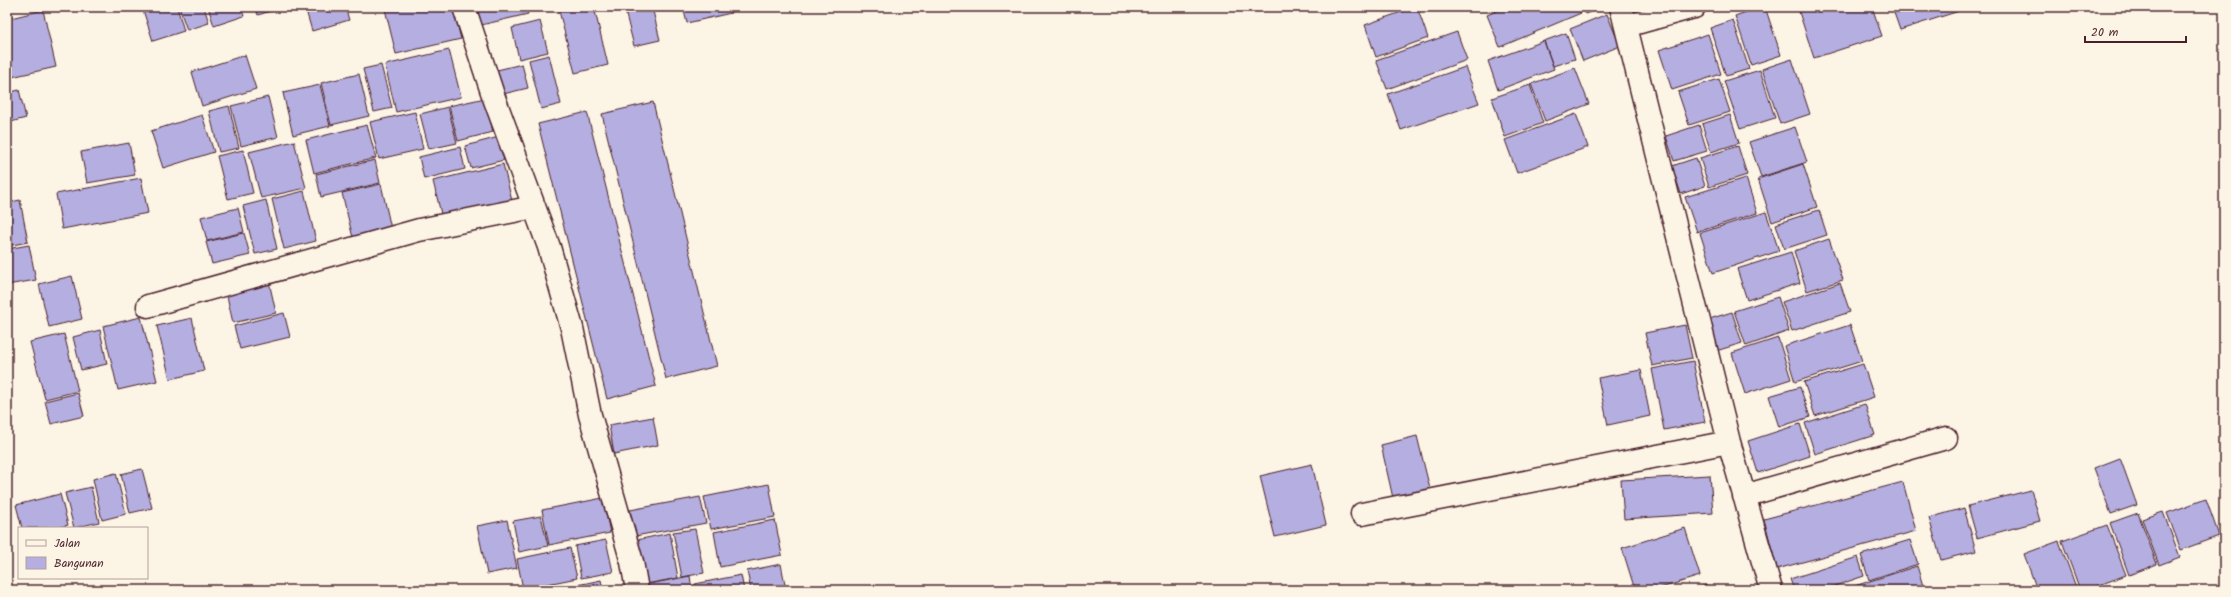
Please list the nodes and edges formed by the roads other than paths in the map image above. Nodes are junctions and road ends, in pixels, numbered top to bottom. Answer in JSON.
{"nodes":[{"id":1,"x":464,"y":7,"type":"edge"},
{"id":2,"x":1694,"y":7,"type":"edge"},
{"id":3,"x":1624,"y":17,"type":"edge"},
{"id":4,"x":534,"y":207,"type":"junction"},
{"id":5,"x":148,"y":306,"type":"dead end"},
{"id":6,"x":1946,"y":438,"type":"dead end"},
{"id":7,"x":1729,"y":442,"type":"junction"},
{"id":8,"x":1744,"y":496,"type":"junction"},
{"id":9,"x":1362,"y":514,"type":"dead end"},
{"id":10,"x":638,"y":590,"type":"edge"},
{"id":11,"x":1771,"y":590,"type":"edge"}],
"edges":[{"from":1,"to":4,"type":"street"},
{"from":2,"to":3,"type":"street"},
{"from":3,"to":7,"type":"street"},
{"from":4,"to":5,"type":"street"},
{"from":4,"to":10,"type":"street"},
{"from":6,"to":8,"type":"street"},
{"from":7,"to":8,"type":"street"},
{"from":7,"to":9,"type":"street"},
{"from":8,"to":11,"type":"street"}]}
